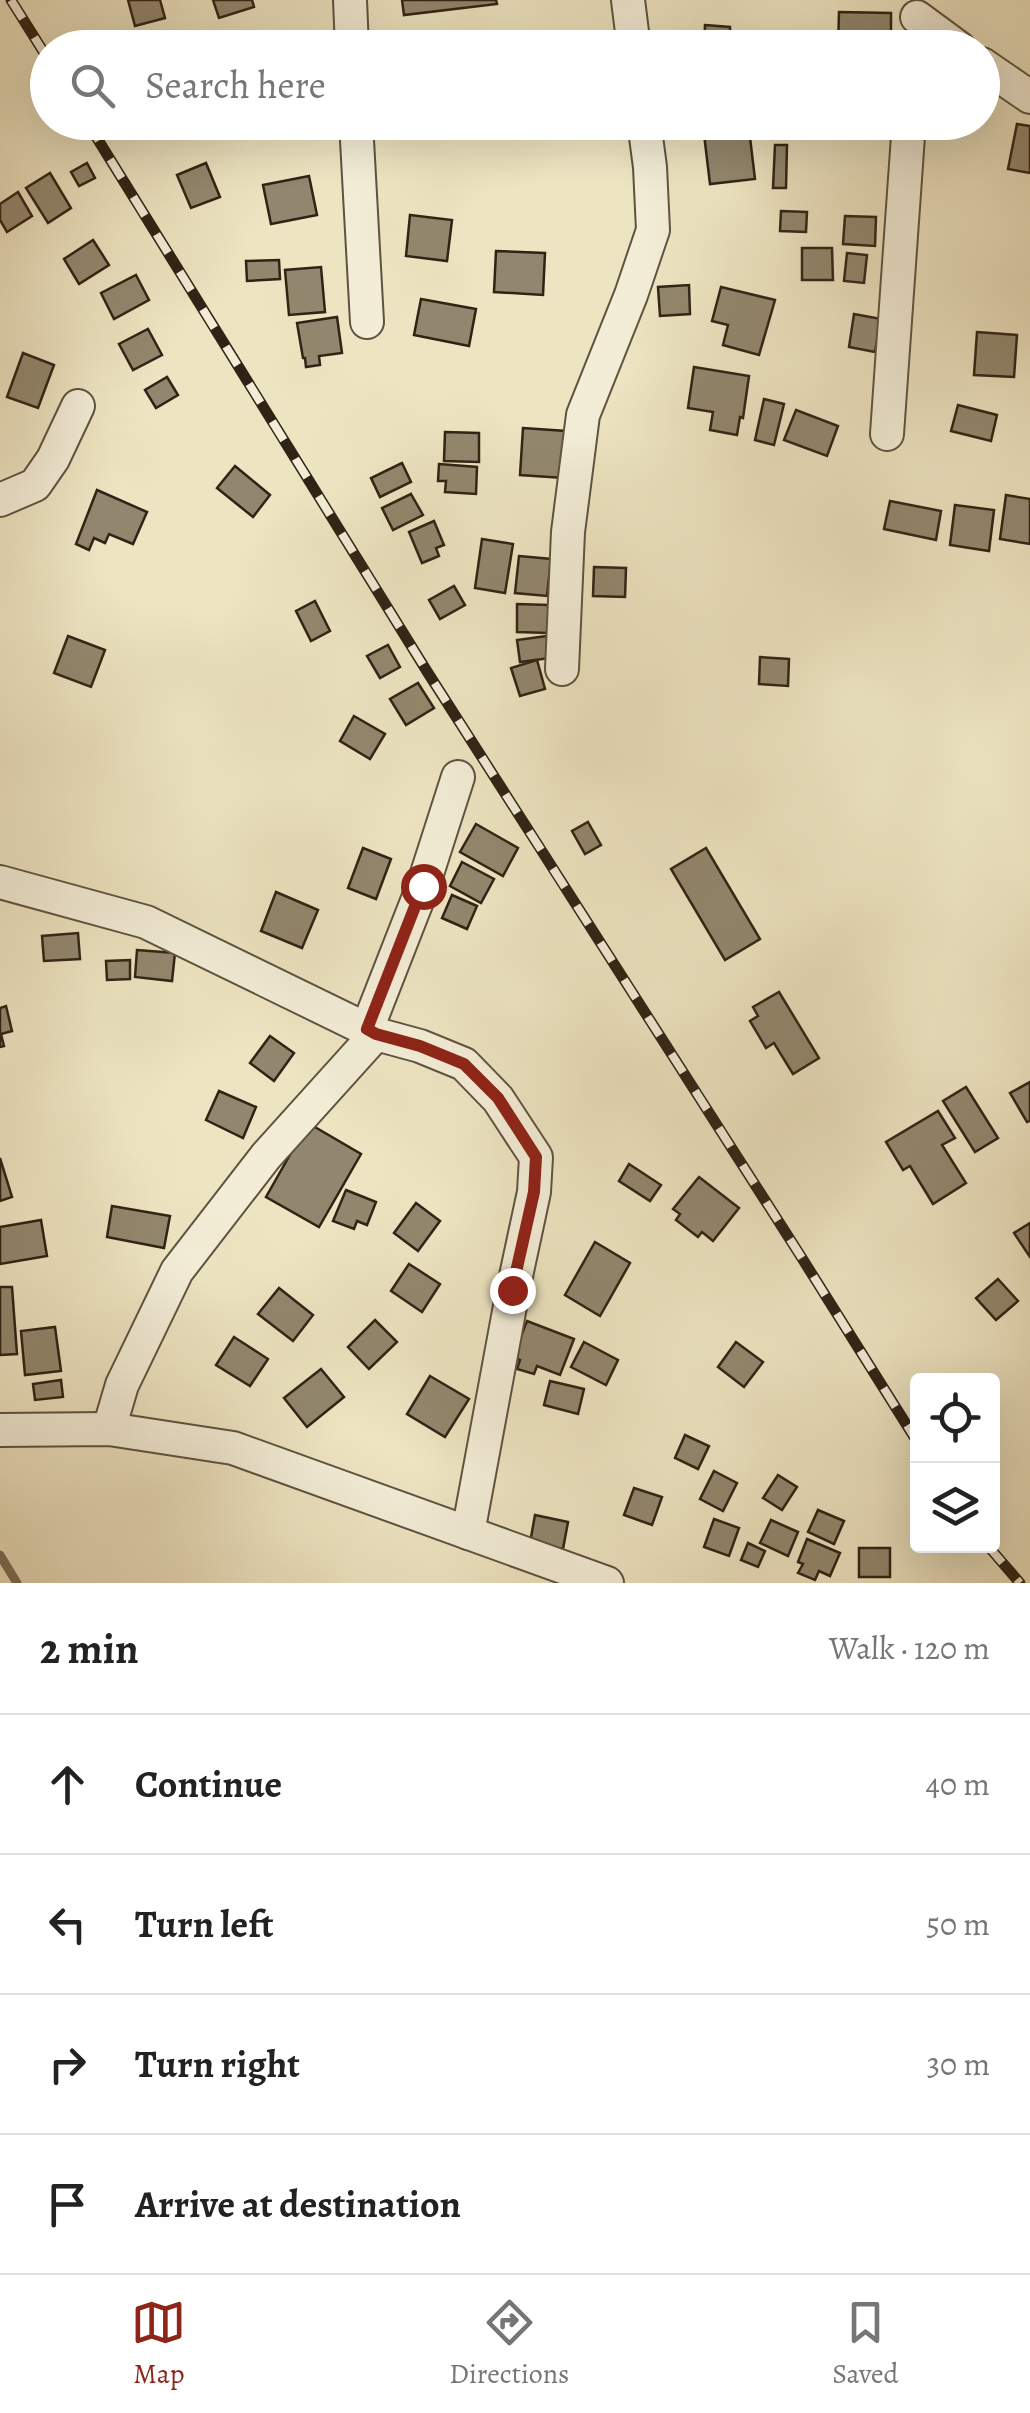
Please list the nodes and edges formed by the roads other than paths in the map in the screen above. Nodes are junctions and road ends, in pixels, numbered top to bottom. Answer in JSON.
{"nodes":[{"id":1,"x":350,"y":0,"type":"edge"},
{"id":2,"x":628,"y":0,"type":"edge"},
{"id":3,"x":351,"y":30,"type":"edge"},
{"id":4,"x":632,"y":30,"type":"edge"},
{"id":5,"x":1000,"y":77,"type":"edge"},
{"id":6,"x":1030,"y":98,"type":"edge"},
{"id":7,"x":357,"y":140,"type":"edge"},
{"id":8,"x":646,"y":140,"type":"edge"},
{"id":9,"x":908,"y":140,"type":"edge"},
{"id":10,"x":367,"y":322,"type":"dead end"},
{"id":11,"x":78,"y":406,"type":"dead end"},
{"id":12,"x":887,"y":434,"type":"dead end"},
{"id":13,"x":0,"y":500,"type":"edge"},
{"id":14,"x":562,"y":669,"type":"dead end"},
{"id":15,"x":458,"y":778,"type":"dead end"},
{"id":16,"x":0,"y":882,"type":"edge"},
{"id":17,"x":372,"y":1032,"type":"junction"},
{"id":18,"x":109,"y":1429,"type":"junction"},
{"id":19,"x":0,"y":1430,"type":"edge"},
{"id":20,"x":468,"y":1533,"type":"junction"},
{"id":21,"x":606,"y":1583,"type":"edge"}],
"edges":[{"from":1,"to":3,"type":"street"},
{"from":2,"to":4,"type":"street"},
{"from":5,"to":6,"type":"street"},
{"from":7,"to":10,"type":"street"},
{"from":8,"to":14,"type":"street"},
{"from":9,"to":12,"type":"street"},
{"from":11,"to":13,"type":"street"},
{"from":15,"to":17,"type":"street"},
{"from":16,"to":17,"type":"street"},
{"from":17,"to":18,"type":"street"},
{"from":17,"to":20,"type":"street"},
{"from":18,"to":19,"type":"street"},
{"from":18,"to":20,"type":"street"},
{"from":20,"to":21,"type":"street"}]}
